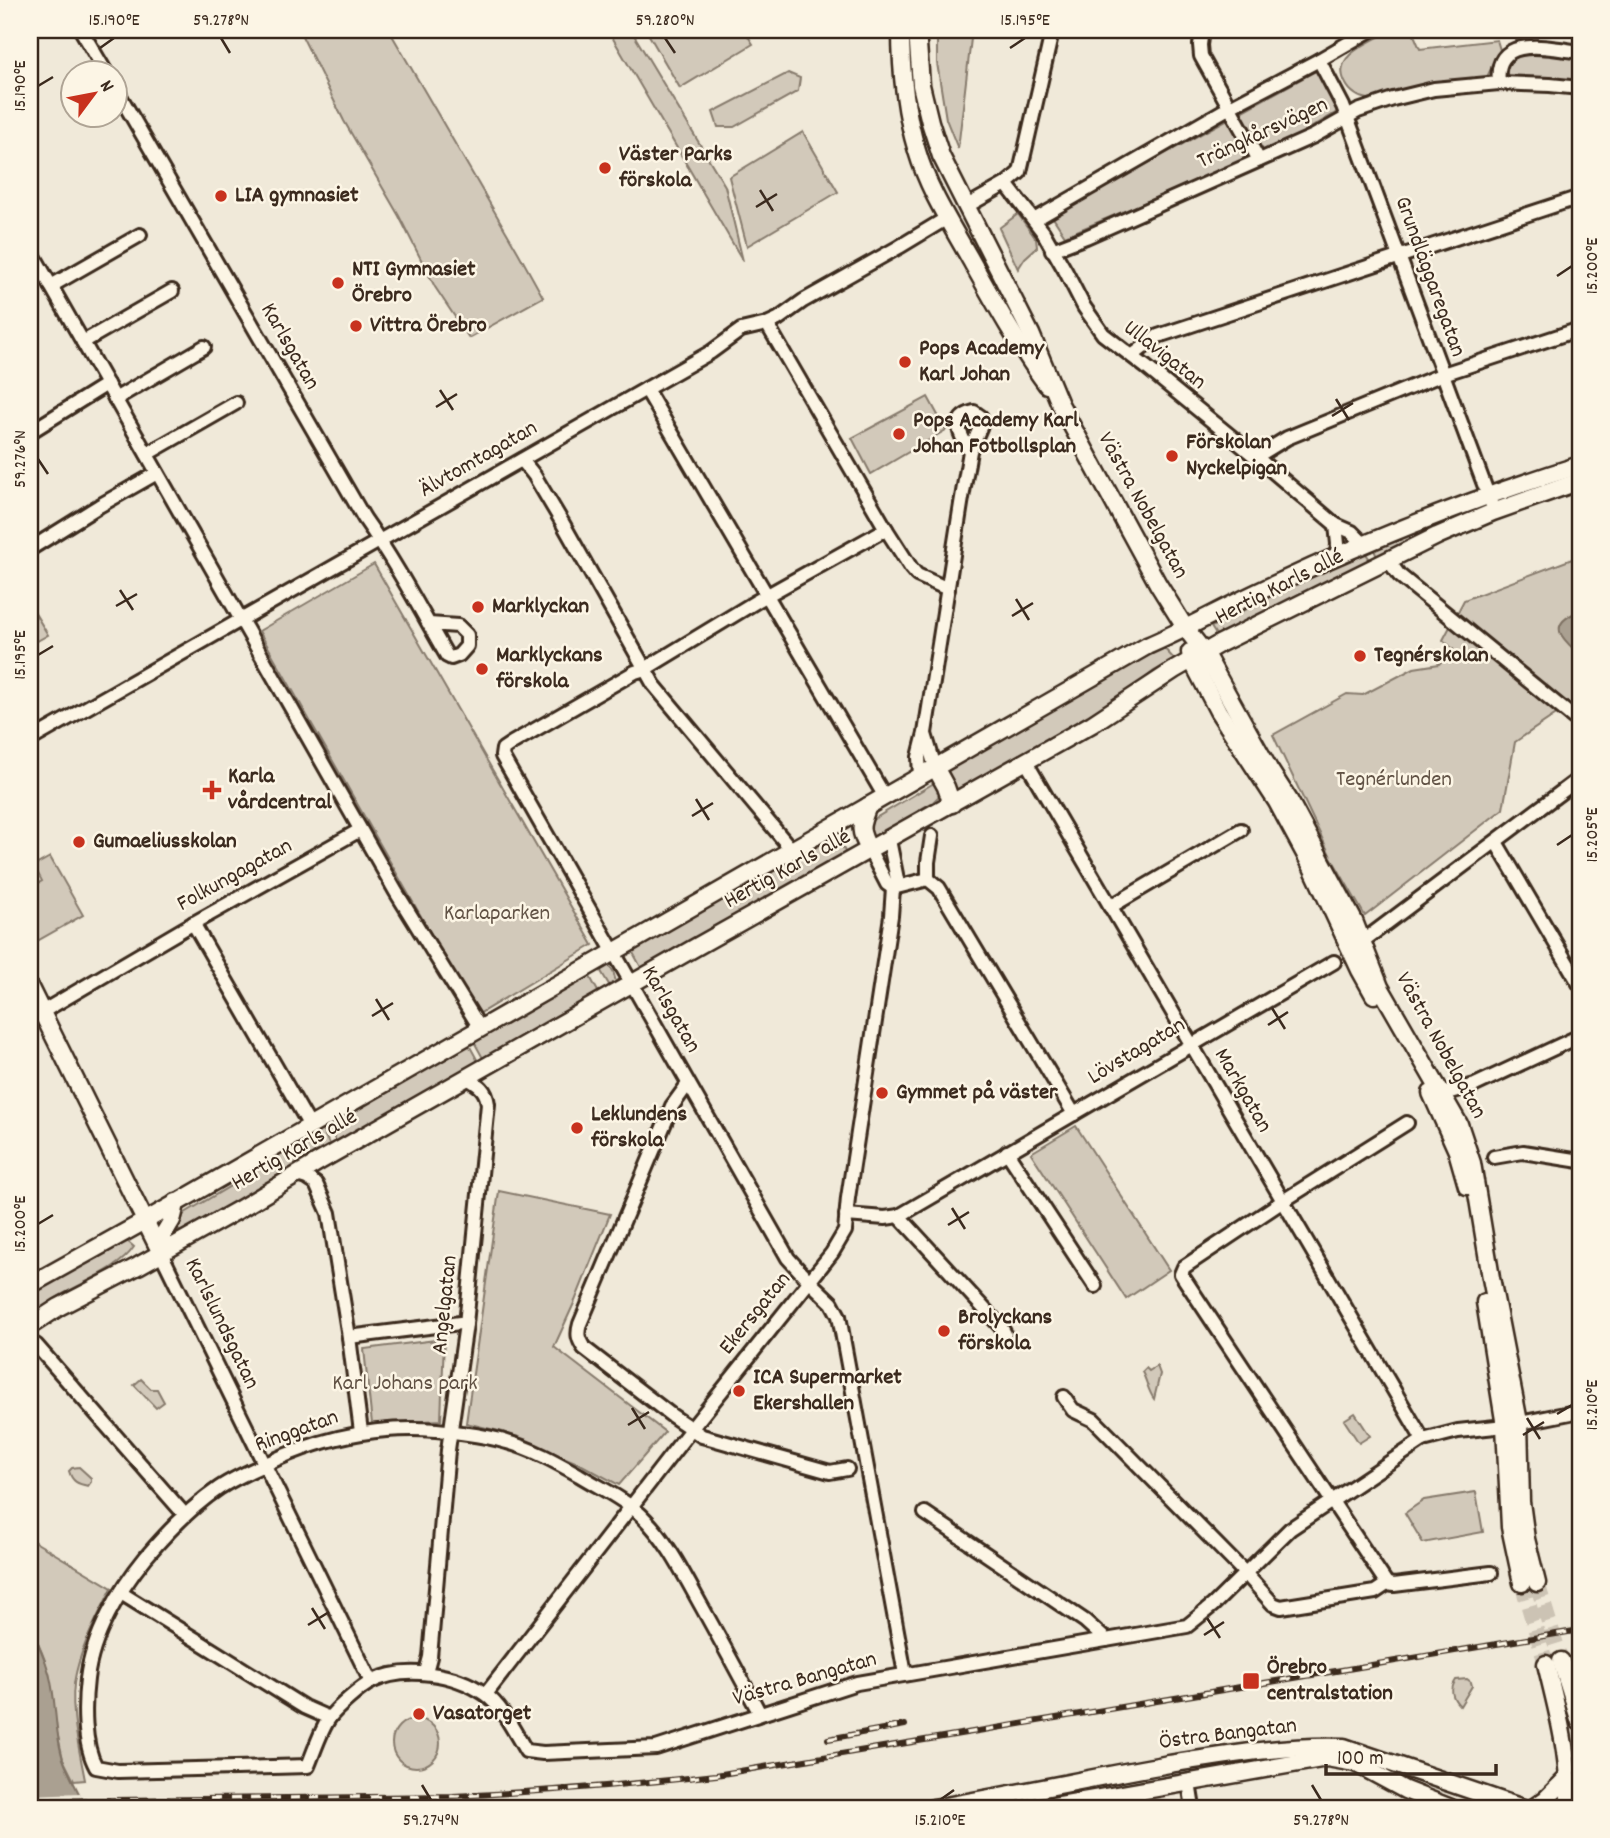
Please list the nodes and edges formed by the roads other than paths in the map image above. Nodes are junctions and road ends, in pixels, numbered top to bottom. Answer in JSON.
{"nodes":[{"id":1,"x":81,"y":30,"type":"edge"},
{"id":2,"x":901,"y":30,"type":"edge"},
{"id":3,"x":917,"y":30,"type":"edge"},
{"id":4,"x":1051,"y":30,"type":"edge"},
{"id":5,"x":1202,"y":30,"type":"edge"},
{"id":6,"x":1371,"y":30,"type":"edge"},
{"id":7,"x":1580,"y":52,"type":"edge"},
{"id":8,"x":99,"y":60,"type":"edge"},
{"id":9,"x":1319,"y":60,"type":"junction"},
{"id":10,"x":1499,"y":83,"type":"junction"},
{"id":11,"x":1580,"y":88,"type":"edge"},
{"id":12,"x":1230,"y":107,"type":"junction"},
{"id":13,"x":130,"y":113,"type":"edge"},
{"id":14,"x":1348,"y":117,"type":"junction"},
{"id":15,"x":1259,"y":160,"type":"junction"},
{"id":16,"x":1006,"y":184,"type":"junction"},
{"id":17,"x":1580,"y":197,"type":"edge"},
{"id":18,"x":967,"y":206,"type":"junction"},
{"id":19,"x":947,"y":218,"type":"junction"},
{"id":20,"x":1034,"y":220,"type":"junction"},
{"id":21,"x":140,"y":235,"type":"dead end"},
{"id":22,"x":30,"y":249,"type":"edge"},
{"id":23,"x":1052,"y":250,"type":"junction"},
{"id":24,"x":1399,"y":257,"type":"junction"},
{"id":25,"x":51,"y":286,"type":"junction"},
{"id":26,"x":172,"y":291,"type":"dead end"},
{"id":27,"x":767,"y":324,"type":"junction"},
{"id":28,"x":1580,"y":329,"type":"edge"},
{"id":29,"x":83,"y":342,"type":"junction"},
{"id":30,"x":204,"y":347,"type":"dead end"},
{"id":31,"x":1132,"y":356,"type":"junction"},
{"id":32,"x":1443,"y":374,"type":"junction"},
{"id":33,"x":107,"y":384,"type":"junction"},
{"id":34,"x":646,"y":389,"type":"junction"},
{"id":35,"x":115,"y":399,"type":"junction"},
{"id":36,"x":236,"y":403,"type":"dead end"},
{"id":37,"x":1060,"y":404,"type":"junction"},
{"id":38,"x":30,"y":432,"type":"edge"},
{"id":39,"x":970,"y":451,"type":"dead end"},
{"id":40,"x":147,"y":454,"type":"junction"},
{"id":41,"x":1256,"y":457,"type":"junction"},
{"id":42,"x":522,"y":460,"type":"junction"},
{"id":43,"x":1580,"y":465,"type":"edge"},
{"id":44,"x":157,"y":473,"type":"junction"},
{"id":45,"x":1580,"y":481,"type":"edge"},
{"id":46,"x":1488,"y":495,"type":"junction"},
{"id":47,"x":1493,"y":512,"type":"junction"},
{"id":48,"x":1336,"y":526,"type":"junction"},
{"id":49,"x":886,"y":529,"type":"junction"},
{"id":50,"x":380,"y":541,"type":"junction"},
{"id":51,"x":1364,"y":544,"type":"junction"},
{"id":52,"x":30,"y":549,"type":"edge"},
{"id":53,"x":1337,"y":556,"type":"junction"},
{"id":54,"x":1388,"y":561,"type":"junction"},
{"id":55,"x":948,"y":589,"type":"junction"},
{"id":56,"x":768,"y":596,"type":"junction"},
{"id":57,"x":241,"y":620,"type":"junction"},
{"id":58,"x":429,"y":624,"type":"dead end"},
{"id":59,"x":1186,"y":629,"type":"junction"},
{"id":60,"x":1198,"y":656,"type":"junction"},
{"id":61,"x":645,"y":669,"type":"junction"},
{"id":62,"x":1580,"y":723,"type":"edge"},
{"id":63,"x":925,"y":733,"type":"junction"},
{"id":64,"x":30,"y":740,"type":"edge"},
{"id":65,"x":1026,"y":762,"type":"junction"},
{"id":66,"x":935,"y":767,"type":"junction"},
{"id":67,"x":920,"y":776,"type":"junction"},
{"id":68,"x":1580,"y":778,"type":"edge"},
{"id":69,"x":885,"y":797,"type":"junction"},
{"id":70,"x":952,"y":804,"type":"junction"},
{"id":71,"x":869,"y":806,"type":"junction"},
{"id":72,"x":360,"y":830,"type":"junction"},
{"id":73,"x":1241,"y":830,"type":"dead end"},
{"id":74,"x":932,"y":836,"type":"dead end"},
{"id":75,"x":889,"y":840,"type":"junction"},
{"id":76,"x":1496,"y":842,"type":"junction"},
{"id":77,"x":792,"y":850,"type":"junction"},
{"id":78,"x":870,"y":851,"type":"junction"},
{"id":79,"x":929,"y":879,"type":"junction"},
{"id":80,"x":893,"y":888,"type":"junction"},
{"id":81,"x":1110,"y":907,"type":"junction"},
{"id":82,"x":193,"y":923,"type":"junction"},
{"id":83,"x":1363,"y":941,"type":"junction"},
{"id":84,"x":613,"y":952,"type":"junction"},
{"id":85,"x":1334,"y":962,"type":"dead end"},
{"id":86,"x":631,"y":984,"type":"junction"},
{"id":87,"x":1580,"y":985,"type":"edge"},
{"id":88,"x":30,"y":988,"type":"edge"},
{"id":89,"x":35,"y":1015,"type":"edge"},
{"id":90,"x":480,"y":1028,"type":"junction"},
{"id":91,"x":1580,"y":1036,"type":"edge"},
{"id":92,"x":1191,"y":1044,"type":"junction"},
{"id":93,"x":467,"y":1078,"type":"junction"},
{"id":94,"x":688,"y":1084,"type":"junction"},
{"id":95,"x":1443,"y":1094,"type":"junction"},
{"id":96,"x":1074,"y":1114,"type":"junction"},
{"id":97,"x":1407,"y":1123,"type":"dead end"},
{"id":98,"x":310,"y":1126,"type":"junction"},
{"id":99,"x":1007,"y":1152,"type":"junction"},
{"id":100,"x":1494,"y":1157,"type":"dead end"},
{"id":101,"x":1580,"y":1161,"type":"edge"},
{"id":102,"x":297,"y":1175,"type":"junction"},
{"id":103,"x":1283,"y":1201,"type":"junction"},
{"id":104,"x":177,"y":1202,"type":"junction"},
{"id":105,"x":846,"y":1215,"type":"junction"},
{"id":106,"x":898,"y":1216,"type":"junction"},
{"id":107,"x":145,"y":1221,"type":"junction"},
{"id":108,"x":161,"y":1253,"type":"junction"},
{"id":109,"x":138,"y":1266,"type":"junction"},
{"id":110,"x":809,"y":1281,"type":"junction"},
{"id":111,"x":30,"y":1285,"type":"edge"},
{"id":112,"x":1095,"y":1286,"type":"dead end"},
{"id":113,"x":466,"y":1324,"type":"junction"},
{"id":114,"x":30,"y":1325,"type":"edge"},
{"id":115,"x":1005,"y":1334,"type":"dead end"},
{"id":116,"x":349,"y":1337,"type":"junction"},
{"id":117,"x":36,"y":1345,"type":"dead end"},
{"id":118,"x":1064,"y":1397,"type":"dead end"},
{"id":119,"x":1580,"y":1411,"type":"edge"},
{"id":120,"x":1512,"y":1424,"type":"junction"},
{"id":121,"x":692,"y":1427,"type":"junction"},
{"id":122,"x":451,"y":1431,"type":"junction"},
{"id":123,"x":361,"y":1432,"type":"junction"},
{"id":124,"x":1423,"y":1440,"type":"junction"},
{"id":125,"x":265,"y":1464,"type":"junction"},
{"id":126,"x":847,"y":1469,"type":"dead end"},
{"id":127,"x":1333,"y":1501,"type":"junction"},
{"id":128,"x":631,"y":1507,"type":"junction"},
{"id":129,"x":925,"y":1513,"type":"dead end"},
{"id":130,"x":185,"y":1515,"type":"junction"},
{"id":131,"x":1491,"y":1573,"type":"dead end"},
{"id":132,"x":1246,"y":1574,"type":"junction"},
{"id":133,"x":1529,"y":1583,"type":"tunnel mouth"},
{"id":134,"x":1387,"y":1584,"type":"junction"},
{"id":135,"x":121,"y":1593,"type":"junction"},
{"id":136,"x":1106,"y":1640,"type":"junction"},
{"id":137,"x":426,"y":1672,"type":"junction"},
{"id":138,"x":905,"y":1674,"type":"junction"},
{"id":139,"x":371,"y":1682,"type":"junction"},
{"id":140,"x":486,"y":1695,"type":"junction"},
{"id":141,"x":760,"y":1714,"type":"junction"},
{"id":142,"x":329,"y":1718,"type":"junction"},
{"id":143,"x":1580,"y":1723,"type":"edge"},
{"id":144,"x":1434,"y":1777,"type":"junction"},
{"id":145,"x":1568,"y":1777,"type":"junction"},
{"id":146,"x":1189,"y":1783,"type":"junction"},
{"id":147,"x":1405,"y":1790,"type":"junction"},
{"id":148,"x":935,"y":1808,"type":"edge"},
{"id":149,"x":1043,"y":1808,"type":"edge"},
{"id":150,"x":1193,"y":1808,"type":"edge"},
{"id":151,"x":1451,"y":1808,"type":"edge"},
{"id":152,"x":1523,"y":1808,"type":"edge"},
{"id":153,"x":1533,"y":1808,"type":"edge"},
{"id":154,"x":1569,"y":1808,"type":"edge"}],
"edges":[{"from":1,"to":8,"type":"street"},
{"from":2,"to":19,"type":"main road","name":"Västra Nobelgatan"},
{"from":3,"to":18,"type":"main road","name":"Västra Nobelgatan"},
{"from":4,"to":16,"type":"street"},
{"from":5,"to":12,"type":"street"},
{"from":6,"to":9,"type":"street"},
{"from":7,"to":10,"type":"street"},
{"from":9,"to":12,"type":"street"},
{"from":9,"to":14,"type":"street","name":"Grundläggaregatan"},
{"from":10,"to":11,"type":"street","name":"Trängkårsvägen"},
{"from":10,"to":14,"type":"street","name":"Trängkårsvägen"},
{"from":12,"to":15,"type":"street"},
{"from":12,"to":20,"type":"street"},
{"from":13,"to":50,"type":"street","name":"Karlsgatan"},
{"from":14,"to":15,"type":"street","name":"Trängkårsvägen"},
{"from":14,"to":24,"type":"street","name":"Grundläggaregatan"},
{"from":15,"to":23,"type":"street","name":"Trängkårsvägen"},
{"from":16,"to":18,"type":"street"},
{"from":16,"to":20,"type":"street","name":"Ullavigatan"},
{"from":17,"to":24,"type":"street"},
{"from":18,"to":19,"type":"main road"},
{"from":18,"to":37,"type":"main road","name":"Västra Nobelgatan"},
{"from":19,"to":27,"type":"street","name":"Älvtomtagatan"},
{"from":19,"to":37,"type":"main road","name":"Västra Nobelgatan"},
{"from":20,"to":23,"type":"street","name":"Ullavigatan"},
{"from":21,"to":25,"type":"street"},
{"from":22,"to":25,"type":"street"},
{"from":23,"to":31,"type":"street","name":"Ullavigatan"},
{"from":24,"to":31,"type":"street"},
{"from":24,"to":32,"type":"street","name":"Grundläggaregatan"},
{"from":25,"to":29,"type":"street"},
{"from":26,"to":29,"type":"street"},
{"from":27,"to":34,"type":"street","name":"Älvtomtagatan"},
{"from":27,"to":49,"type":"street"},
{"from":28,"to":32,"type":"street"},
{"from":29,"to":33,"type":"street"},
{"from":30,"to":35,"type":"street"},
{"from":31,"to":41,"type":"street","name":"Ullavigatan"},
{"from":32,"to":41,"type":"street"},
{"from":32,"to":46,"type":"street","name":"Grundläggaregatan"},
{"from":33,"to":35,"type":"street"},
{"from":33,"to":38,"type":"street"},
{"from":34,"to":42,"type":"street","name":"Älvtomtagatan"},
{"from":34,"to":56,"type":"street"},
{"from":35,"to":40,"type":"street"},
{"from":36,"to":40,"type":"street"},
{"from":37,"to":59,"type":"main road","name":"Västra Nobelgatan"},
{"from":39,"to":55,"type":"street"},
{"from":40,"to":44,"type":"street"},
{"from":41,"to":48,"type":"street","name":"Ullavigatan"},
{"from":42,"to":50,"type":"street","name":"Älvtomtagatan"},
{"from":42,"to":61,"type":"street"},
{"from":43,"to":46,"type":"main road","name":"Hertig Karls allé"},
{"from":44,"to":52,"type":"street"},
{"from":44,"to":57,"type":"street"},
{"from":45,"to":47,"type":"main road","name":"Hertig Karls allé"},
{"from":46,"to":47,"type":"street","name":"Grundläggaregatan"},
{"from":46,"to":51,"type":"main road","name":"Hertig Karls allé"},
{"from":47,"to":54,"type":"main road","name":"Hertig Karls allé"},
{"from":48,"to":51,"type":"street","name":"Ullavigatan"},
{"from":48,"to":53,"type":"street"},
{"from":49,"to":55,"type":"street"},
{"from":49,"to":56,"type":"street"},
{"from":50,"to":57,"type":"street","name":"Älvtomtagatan"},
{"from":50,"to":58,"type":"street","name":"Karlsgatan"},
{"from":51,"to":53,"type":"main road","name":"Hertig Karls allé"},
{"from":53,"to":59,"type":"main road","name":"Hertig Karls allé"},
{"from":54,"to":60,"type":"main road","name":"Hertig Karls allé"},
{"from":54,"to":62,"type":"street"},
{"from":55,"to":63,"type":"street"},
{"from":56,"to":61,"type":"street"},
{"from":56,"to":69,"type":"street"},
{"from":57,"to":64,"type":"street","name":"Älvtomtagatan"},
{"from":57,"to":72,"type":"street"},
{"from":59,"to":60,"type":"main road","name":"Västra Nobelgatan"},
{"from":59,"to":66,"type":"main road","name":"Hertig Karls allé"},
{"from":60,"to":65,"type":"main road","name":"Hertig Karls allé"},
{"from":60,"to":83,"type":"main road","name":"Västra Nobelgatan"},
{"from":60,"to":120,"type":"main road","name":"Västra Nobelgatan"},
{"from":61,"to":77,"type":"street"},
{"from":61,"to":84,"type":"street","name":"Karlsgatan"},
{"from":63,"to":66,"type":"street"},
{"from":63,"to":67,"type":"street"},
{"from":65,"to":70,"type":"main road","name":"Hertig Karls allé"},
{"from":65,"to":81,"type":"street","name":"Markgatan"},
{"from":66,"to":67,"type":"main road","name":"Hertig Karls allé"},
{"from":66,"to":70,"type":"main road"},
{"from":67,"to":69,"type":"main road","name":"Hertig Karls allé"},
{"from":68,"to":76,"type":"street"},
{"from":69,"to":71,"type":"main road","name":"Hertig Karls allé"},
{"from":70,"to":75,"type":"main road","name":"Hertig Karls allé"},
{"from":71,"to":77,"type":"main road","name":"Hertig Karls allé"},
{"from":71,"to":78,"type":"main road"},
{"from":72,"to":82,"type":"street","name":"Folkungagatan"},
{"from":72,"to":90,"type":"street"},
{"from":73,"to":81,"type":"street"},
{"from":74,"to":79,"type":"street"},
{"from":75,"to":78,"type":"main road","name":"Hertig Karls allé"},
{"from":75,"to":80,"type":"street","name":"Ekersgatan"},
{"from":76,"to":83,"type":"street"},
{"from":76,"to":87,"type":"street"},
{"from":77,"to":84,"type":"main road","name":"Hertig Karls allé"},
{"from":78,"to":80,"type":"street"},
{"from":78,"to":86,"type":"main road","name":"Hertig Karls allé"},
{"from":79,"to":80,"type":"street"},
{"from":79,"to":96,"type":"street"},
{"from":80,"to":105,"type":"street","name":"Ekersgatan"},
{"from":81,"to":92,"type":"street","name":"Markgatan"},
{"from":82,"to":89,"type":"street","name":"Folkungagatan"},
{"from":82,"to":98,"type":"street"},
{"from":83,"to":95,"type":"main road","name":"Västra Nobelgatan"},
{"from":84,"to":86,"type":"street","name":"Karlsgatan"},
{"from":84,"to":90,"type":"main road","name":"Hertig Karls allé"},
{"from":85,"to":92,"type":"street","name":"Lövstagatan"},
{"from":86,"to":93,"type":"main road","name":"Hertig Karls allé"},
{"from":86,"to":94,"type":"street","name":"Karlsgatan"},
{"from":88,"to":89,"type":"main road","name":"Karlslundsgatan"},
{"from":89,"to":107,"type":"main road","name":"Karlslundsgatan"},
{"from":90,"to":98,"type":"main road","name":"Hertig Karls allé"},
{"from":91,"to":95,"type":"street"},
{"from":92,"to":96,"type":"street","name":"Lövstagatan"},
{"from":92,"to":103,"type":"street","name":"Markgatan"},
{"from":93,"to":102,"type":"main road","name":"Hertig Karls allé"},
{"from":93,"to":113,"type":"street","name":"Angelgatan"},
{"from":94,"to":110,"type":"street","name":"Karlsgatan"},
{"from":94,"to":121,"type":"street"},
{"from":95,"to":120,"type":"main road","name":"Västra Nobelgatan"},
{"from":96,"to":99,"type":"street","name":"Lövstagatan"},
{"from":97,"to":103,"type":"street"},
{"from":98,"to":104,"type":"main road","name":"Hertig Karls allé"},
{"from":99,"to":106,"type":"street","name":"Lövstagatan"},
{"from":99,"to":112,"type":"street"},
{"from":100,"to":101,"type":"street"},
{"from":102,"to":108,"type":"main road","name":"Hertig Karls allé"},
{"from":102,"to":116,"type":"street"},
{"from":103,"to":124,"type":"street","name":"Markgatan"},
{"from":103,"to":127,"type":"street"},
{"from":104,"to":107,"type":"main road","name":"Hertig Karls allé"},
{"from":104,"to":108,"type":"main road"},
{"from":105,"to":106,"type":"street","name":"Lövstagatan"},
{"from":105,"to":110,"type":"street","name":"Ekersgatan"},
{"from":106,"to":115,"type":"street"},
{"from":107,"to":108,"type":"main road","name":"Karlslundsgatan"},
{"from":107,"to":109,"type":"main road"},
{"from":107,"to":111,"type":"main road","name":"Hertig Karls allé"},
{"from":108,"to":109,"type":"main road","name":"Hertig Karls allé"},
{"from":108,"to":125,"type":"street","name":"Karlslundsgatan"},
{"from":109,"to":114,"type":"main road","name":"Hertig Karls allé"},
{"from":110,"to":121,"type":"street","name":"Ekersgatan"},
{"from":110,"to":138,"type":"street","name":"Karlsgatan"},
{"from":113,"to":116,"type":"street"},
{"from":113,"to":122,"type":"street","name":"Angelgatan"},
{"from":116,"to":123,"type":"street"},
{"from":117,"to":130,"type":"street"},
{"from":118,"to":132,"type":"street"},
{"from":119,"to":120,"type":"street","name":"Västra Bangatan"},
{"from":120,"to":124,"type":"street","name":"Västra Bangatan"},
{"from":120,"to":133,"type":"main road","name":"Västra Nobelgatan"},
{"from":121,"to":126,"type":"street"},
{"from":121,"to":128,"type":"street","name":"Ekersgatan"},
{"from":122,"to":123,"type":"street","name":"Ringgatan"},
{"from":122,"to":128,"type":"street","name":"Ringgatan"},
{"from":122,"to":137,"type":"street","name":"Angelgatan"},
{"from":123,"to":125,"type":"street","name":"Ringgatan"},
{"from":124,"to":127,"type":"street","name":"Västra Bangatan"},
{"from":125,"to":130,"type":"street","name":"Ringgatan"},
{"from":125,"to":139,"type":"street","name":"Karlslundsgatan"},
{"from":127,"to":132,"type":"street","name":"Västra Bangatan"},
{"from":127,"to":134,"type":"street"},
{"from":128,"to":140,"type":"street","name":"Ekersgatan"},
{"from":128,"to":141,"type":"street","name":"Ringgatan"},
{"from":129,"to":136,"type":"street"},
{"from":130,"to":135,"type":"street","name":"Ringgatan"},
{"from":131,"to":134,"type":"street"},
{"from":132,"to":134,"type":"street"},
{"from":132,"to":136,"type":"street","name":"Västra Bangatan"},
{"from":135,"to":142,"type":"street"},
{"from":135,"to":142,"type":"street","name":"Ringgatan"},
{"from":136,"to":138,"type":"street","name":"Västra Bangatan"},
{"from":137,"to":139,"type":"street"},
{"from":137,"to":140,"type":"street"},
{"from":138,"to":141,"type":"street","name":"Västra Bangatan"},
{"from":139,"to":142,"type":"street"},
{"from":140,"to":141,"type":"street","name":"Västra Bangatan"},
{"from":143,"to":145,"type":"main road"},
{"from":144,"to":147,"type":"main road"},
{"from":144,"to":148,"type":"main road","name":"Östra Bangatan"},
{"from":144,"to":152,"type":"main road","name":"Östra Bangatan"},
{"from":145,"to":153,"type":"main road"},
{"from":145,"to":154,"type":"main road"},
{"from":146,"to":147,"type":"main road","name":"Östra Bangatan"},
{"from":146,"to":149,"type":"main road","name":"Östra Bangatan"},
{"from":146,"to":150,"type":"street"},
{"from":147,"to":151,"type":"main road","name":"Östra Bangatan"}]}
